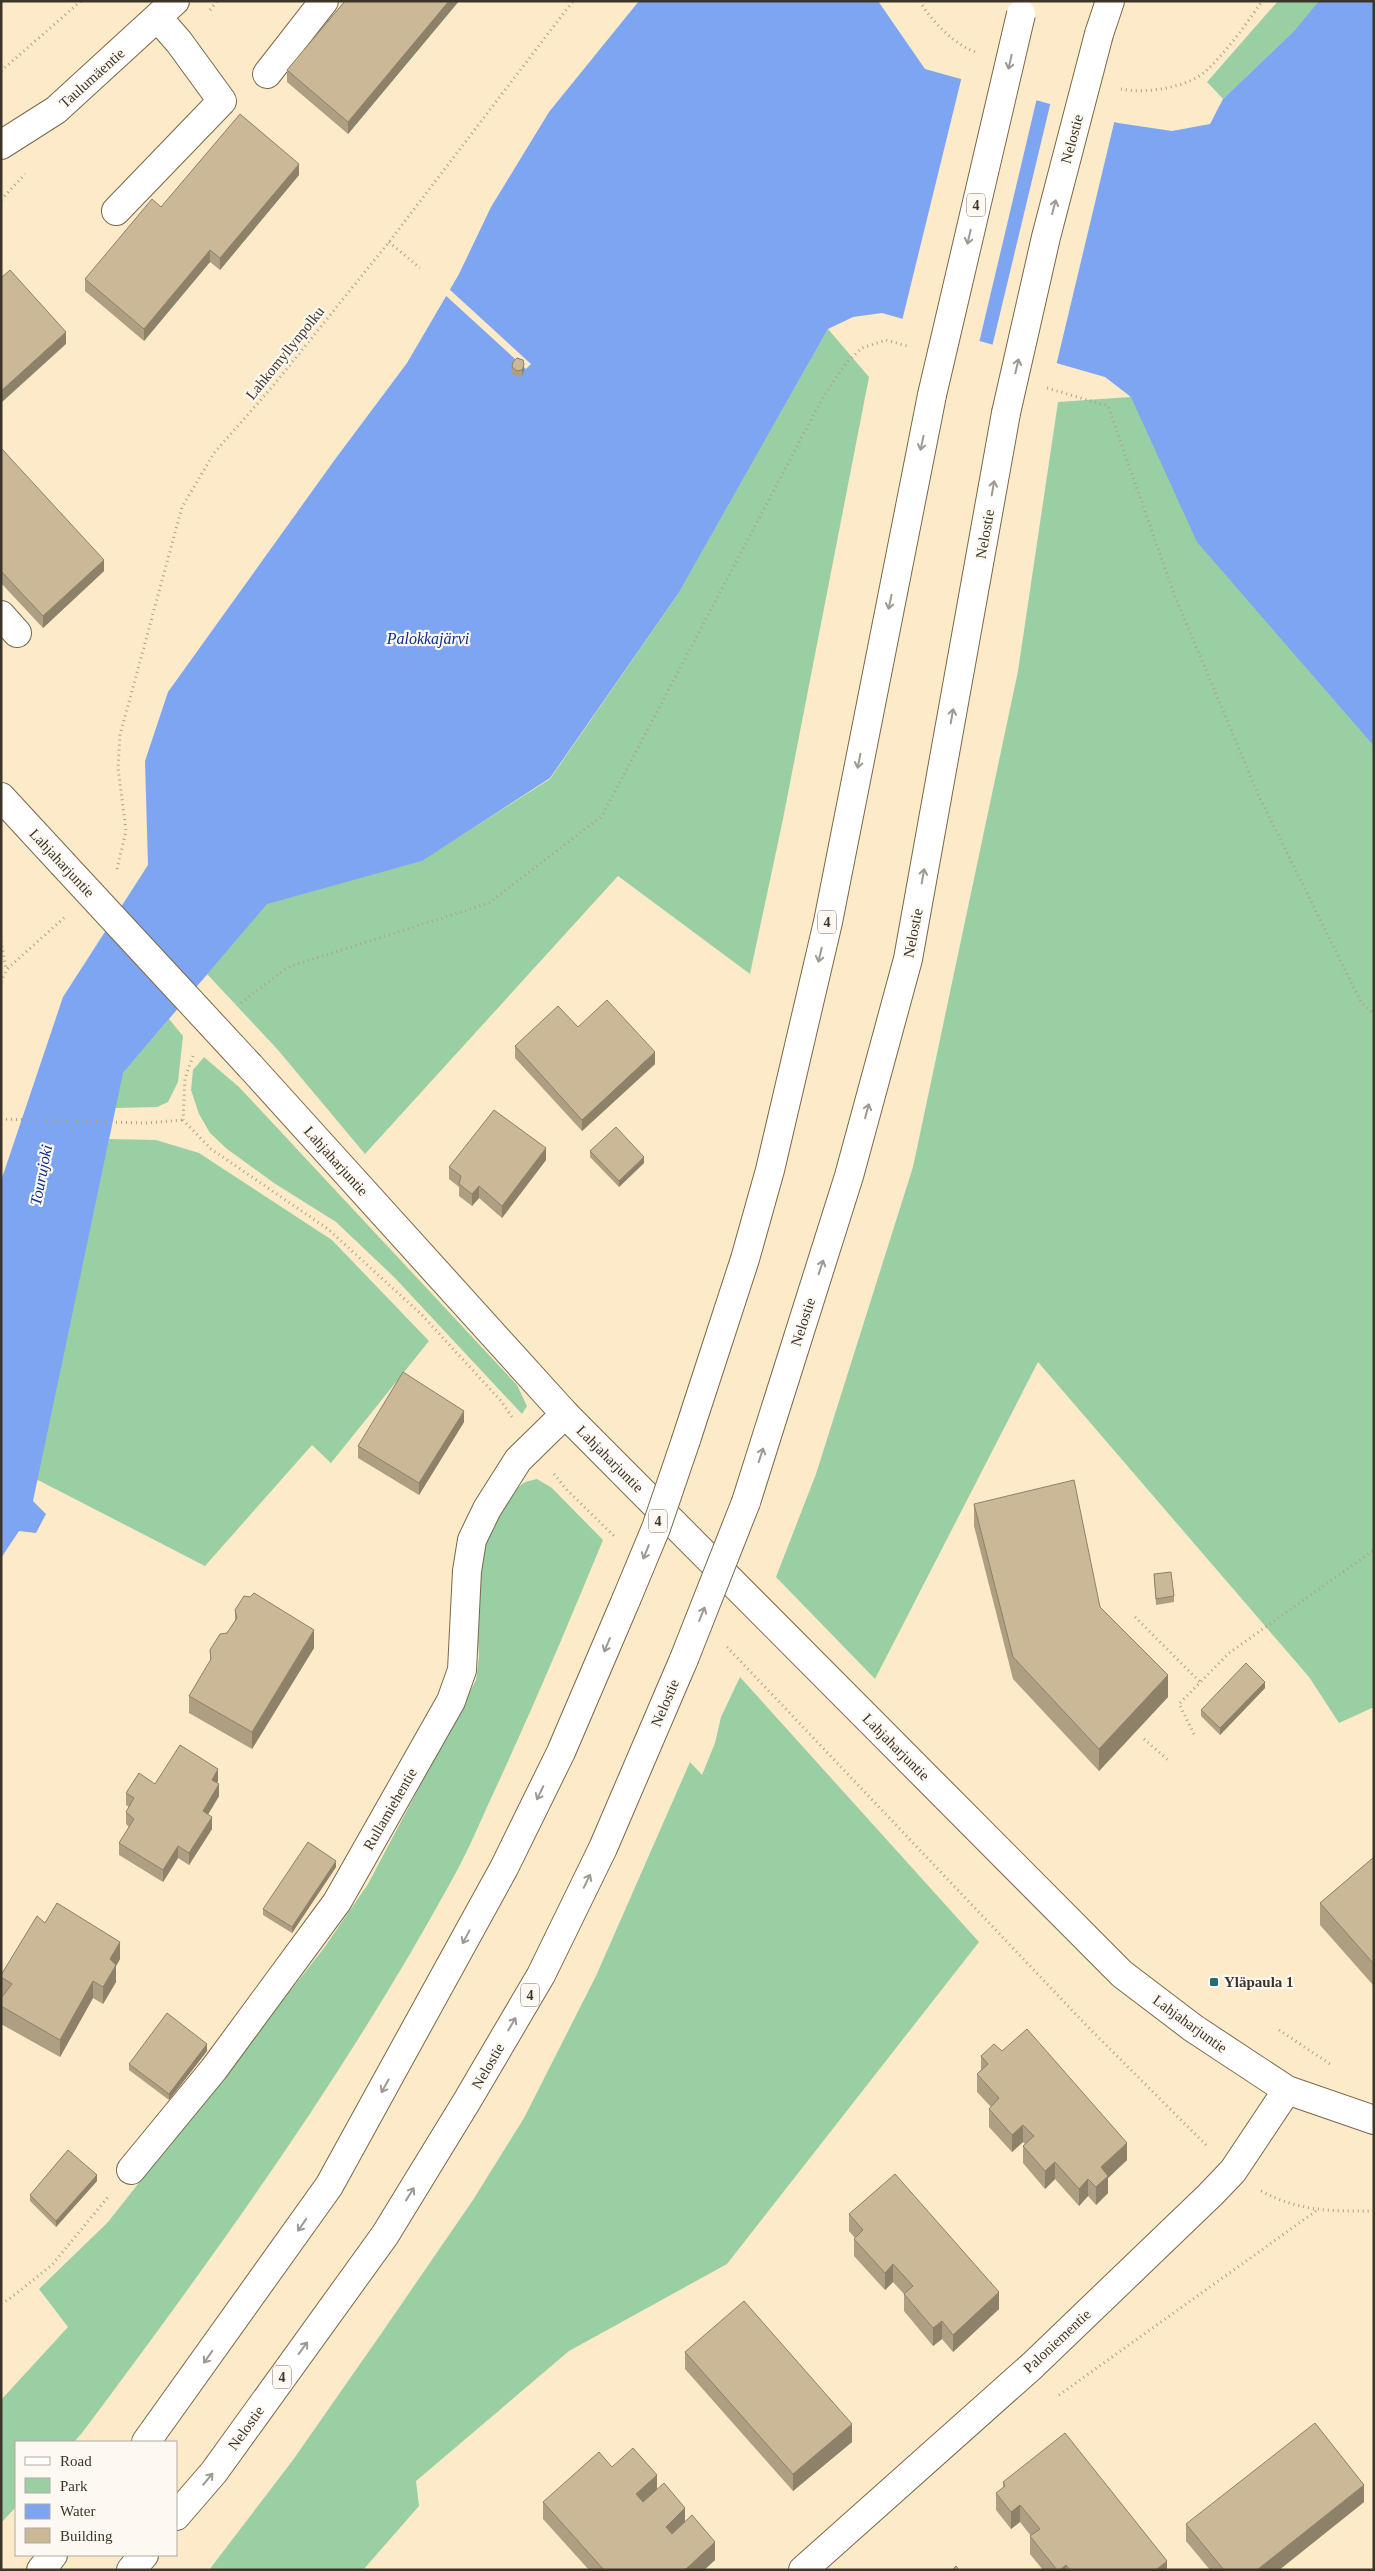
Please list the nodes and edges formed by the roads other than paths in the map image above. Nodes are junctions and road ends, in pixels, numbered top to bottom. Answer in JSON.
{"nodes":[{"id":1,"x":324,"y":1,"type":"edge"},
{"id":2,"x":1110,"y":1,"type":"edge"},
{"id":3,"x":1023,"y":8,"type":"edge"},
{"id":4,"x":166,"y":10,"type":"edge"},
{"id":5,"x":267,"y":74,"type":"dead end"},
{"id":6,"x":1,"y":145,"type":"edge"},
{"id":7,"x":116,"y":211,"type":"dead end"},
{"id":8,"x":1,"y":797,"type":"edge"},
{"id":9,"x":565,"y":1414,"type":"junction"},
{"id":10,"x":1286,"y":2090,"type":"junction"},
{"id":11,"x":1374,"y":2120,"type":"edge"},
{"id":12,"x":131,"y":2170,"type":"road end"},
{"id":13,"x":147,"y":2441,"type":"edge"},
{"id":14,"x":178,"y":2514,"type":"edge"},
{"id":15,"x":52,"y":2556,"type":"edge"},
{"id":16,"x":143,"y":2556,"type":"edge"},
{"id":17,"x":41,"y":2570,"type":"edge"},
{"id":18,"x":131,"y":2570,"type":"edge"},
{"id":19,"x":804,"y":2570,"type":"edge"}],
"edges":[{"from":1,"to":5,"type":"main road"},
{"from":14,"to":2,"type":"main road","name":"Nelostie","number":"4","one_way":true,"bridge":true},
{"from":3,"to":13,"type":"main road","number":"4","one_way":true,"bridge":true},
{"from":4,"to":6,"type":"main road","name":"Taulumäentie"},
{"from":4,"to":7,"type":"main road"},
{"from":8,"to":9,"type":"main road","name":"Lahjaharjuntie","bridge":true},
{"from":9,"to":10,"type":"main road","name":"Lahjaharjuntie"},
{"from":9,"to":12,"type":"main road","name":"Rullamiehentie"},
{"from":10,"to":11,"type":"main road","name":"Lahjaharjuntie"},
{"from":10,"to":19,"type":"main road","name":"Paloniementie"},
{"from":15,"to":17,"type":"main road"},
{"from":16,"to":18,"type":"main road"}]}
